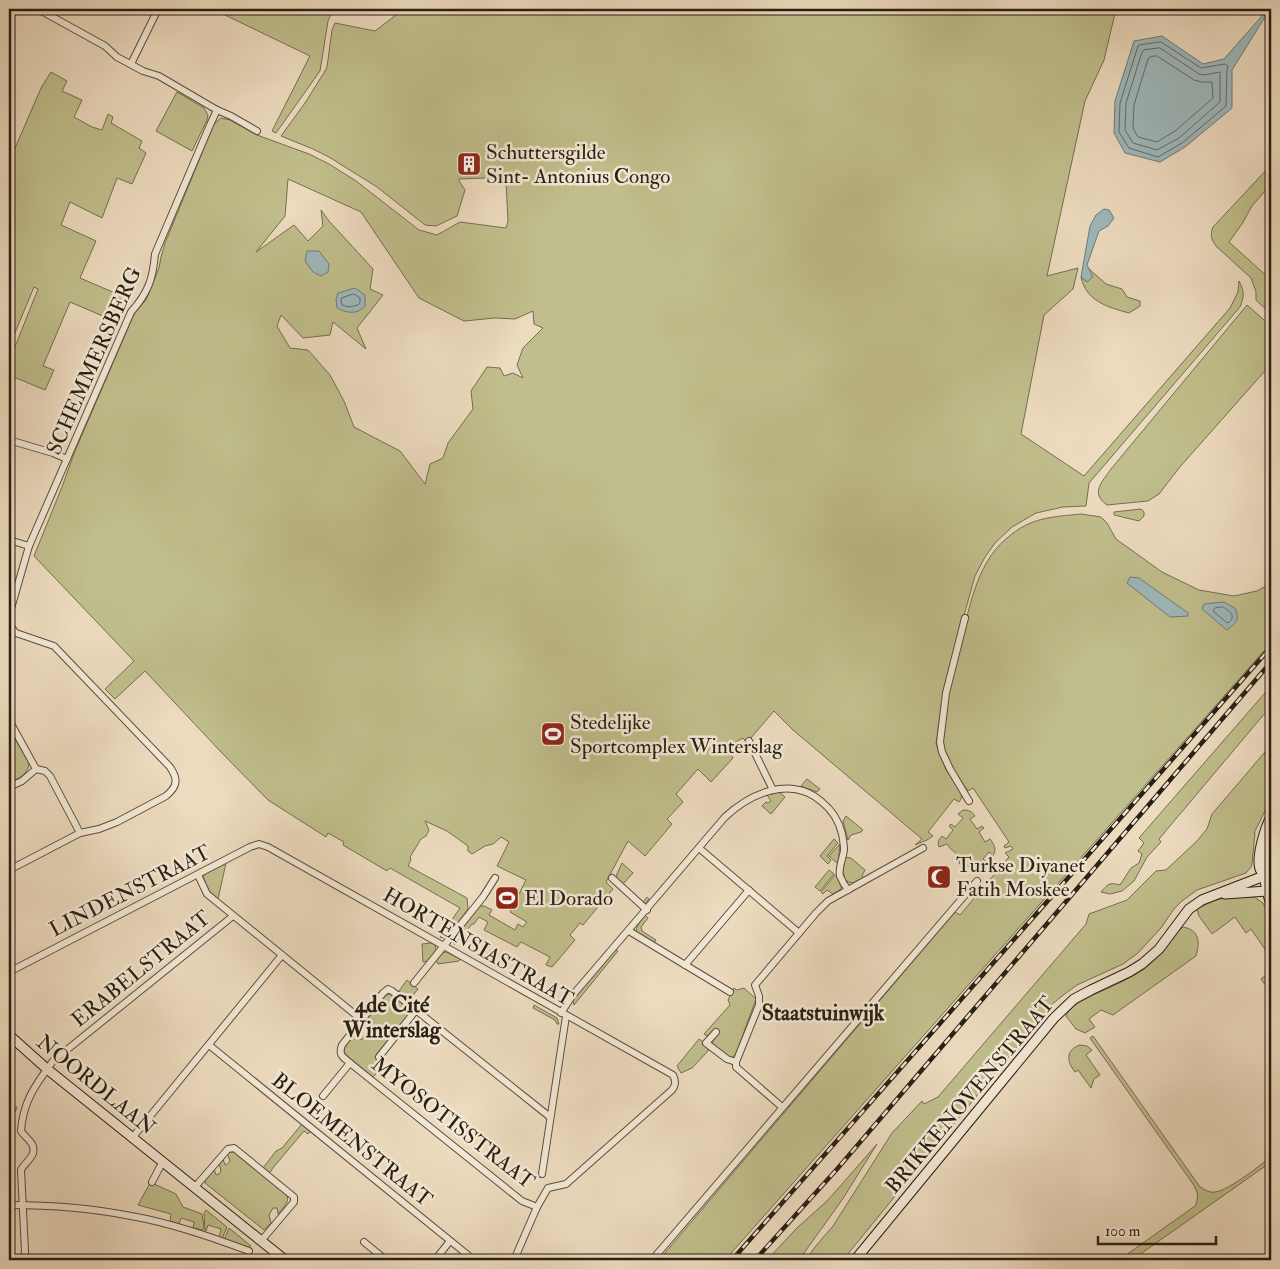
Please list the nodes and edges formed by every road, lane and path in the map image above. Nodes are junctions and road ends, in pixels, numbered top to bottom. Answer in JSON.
{"nodes":[{"id":1,"x":38,"y":9,"type":"edge"},
{"id":2,"x":158,"y":9,"type":"edge"},
{"id":3,"x":131,"y":64,"type":"junction"},
{"id":4,"x":217,"y":110,"type":"junction"},
{"id":5,"x":257,"y":132,"type":"dead end"},
{"id":6,"x":9,"y":440,"type":"edge"},
{"id":7,"x":67,"y":459,"type":"junction"},
{"id":8,"x":9,"y":540,"type":"edge"},
{"id":9,"x":29,"y":546,"type":"junction"},
{"id":10,"x":965,"y":618,"type":"dead end"},
{"id":11,"x":9,"y":720,"type":"edge"},
{"id":12,"x":749,"y":742,"type":"dead end"},
{"id":13,"x":36,"y":769,"type":"junction"},
{"id":14,"x":9,"y":787,"type":"edge"},
{"id":15,"x":773,"y":790,"type":"junction"},
{"id":16,"x":969,"y":801,"type":"dead end"},
{"id":17,"x":1271,"y":817,"type":"edge"},
{"id":18,"x":80,"y":833,"type":"junction"},
{"id":19,"x":1271,"y":837,"type":"edge"},
{"id":20,"x":268,"y":847,"type":"joint"},
{"id":21,"x":699,"y":848,"type":"junction"},
{"id":22,"x":923,"y":848,"type":"dead end"},
{"id":23,"x":9,"y":872,"type":"edge"},
{"id":24,"x":198,"y":875,"type":"junction"},
{"id":25,"x":1264,"y":876,"type":"junction"},
{"id":26,"x":494,"y":878,"type":"dead end"},
{"id":27,"x":612,"y":878,"type":"dead end"},
{"id":28,"x":977,"y":881,"type":"dead end"},
{"id":29,"x":749,"y":890,"type":"junction"},
{"id":30,"x":848,"y":890,"type":"junction"},
{"id":31,"x":1267,"y":891,"type":"junction"},
{"id":32,"x":1215,"y":894,"type":"junction"},
{"id":33,"x":1271,"y":905,"type":"edge"},
{"id":34,"x":647,"y":910,"type":"junction"},
{"id":35,"x":233,"y":916,"type":"junction"},
{"id":36,"x":629,"y":931,"type":"junction"},
{"id":37,"x":799,"y":933,"type":"junction"},
{"id":38,"x":443,"y":946,"type":"junction"},
{"id":39,"x":282,"y":955,"type":"junction"},
{"id":40,"x":685,"y":966,"type":"junction"},
{"id":41,"x":9,"y":972,"type":"edge"},
{"id":42,"x":414,"y":983,"type":"dead end"},
{"id":43,"x":730,"y":992,"type":"dead end"},
{"id":44,"x":416,"y":1010,"type":"junction"},
{"id":45,"x":564,"y":1015,"type":"junction"},
{"id":46,"x":362,"y":1020,"type":"junction"},
{"id":47,"x":716,"y":1032,"type":"dead end"},
{"id":48,"x":9,"y":1035,"type":"edge"},
{"id":49,"x":209,"y":1044,"type":"junction"},
{"id":50,"x":379,"y":1057,"type":"dead end"},
{"id":51,"x":736,"y":1062,"type":"junction"},
{"id":52,"x":350,"y":1063,"type":"junction"},
{"id":53,"x":47,"y":1069,"type":"junction"},
{"id":54,"x":322,"y":1096,"type":"dead end"},
{"id":55,"x":782,"y":1107,"type":"junction"},
{"id":56,"x":550,"y":1116,"type":"junction"},
{"id":57,"x":133,"y":1137,"type":"junction"},
{"id":58,"x":163,"y":1161,"type":"junction"},
{"id":59,"x":542,"y":1174,"type":"dead end"},
{"id":60,"x":152,"y":1182,"type":"dead end"},
{"id":61,"x":194,"y":1188,"type":"junction"},
{"id":62,"x":9,"y":1205,"type":"edge"},
{"id":63,"x":23,"y":1205,"type":"junction"},
{"id":64,"x":537,"y":1206,"type":"junction"},
{"id":65,"x":261,"y":1241,"type":"junction"},
{"id":66,"x":450,"y":1241,"type":"junction"},
{"id":67,"x":364,"y":1242,"type":"dead end"},
{"id":68,"x":249,"y":1251,"type":"dead end"},
{"id":69,"x":24,"y":1260,"type":"edge"},
{"id":70,"x":285,"y":1260,"type":"edge"},
{"id":71,"x":386,"y":1260,"type":"edge"},
{"id":72,"x":434,"y":1260,"type":"edge"},
{"id":73,"x":474,"y":1260,"type":"edge"},
{"id":74,"x":514,"y":1260,"type":"edge"},
{"id":75,"x":652,"y":1260,"type":"edge"},
{"id":76,"x":855,"y":1260,"type":"edge"}],
"edges":[{"from":1,"to":3,"type":"street"},
{"from":2,"to":3,"type":"street"},
{"from":3,"to":4,"type":"street"},
{"from":4,"to":5,"type":"street"},
{"from":4,"to":7,"type":"street","name":"SCHEMMERSBERG"},
{"from":6,"to":7,"type":"street"},
{"from":7,"to":9,"type":"street","name":"SCHEMMERSBERG"},
{"from":8,"to":9,"type":"street"},
{"from":9,"to":18,"type":"street","name":"SCHEMMERSBERG"},
{"from":10,"to":16,"type":"street"},
{"from":11,"to":13,"type":"street"},
{"from":12,"to":15,"type":"street"},
{"from":13,"to":14,"type":"street"},
{"from":13,"to":18,"type":"street"},
{"from":15,"to":21,"type":"street"},
{"from":15,"to":30,"type":"street"},
{"from":17,"to":25,"type":"street"},
{"from":18,"to":23,"type":"street"},
{"from":19,"to":25,"type":"street"},
{"from":20,"to":24,"type":"street","name":"LINDENSTRAAT"},
{"from":20,"to":38,"type":"street","name":"HORTENSIASTRAAT"},
{"from":21,"to":29,"type":"street"},
{"from":21,"to":34,"type":"street"},
{"from":22,"to":30,"type":"street"},
{"from":24,"to":35,"type":"street"},
{"from":24,"to":41,"type":"street","name":"LINDENSTRAAT"},
{"from":25,"to":31,"type":"street"},
{"from":25,"to":32,"type":"street","name":"BRIKKENOVENSTRAAT"},
{"from":26,"to":38,"type":"street","name":"HORTENSIASTRAAT"},
{"from":27,"to":34,"type":"street"},
{"from":28,"to":55,"type":"street"},
{"from":29,"to":37,"type":"street"},
{"from":29,"to":40,"type":"street"},
{"from":30,"to":37,"type":"street"},
{"from":31,"to":32,"type":"street","name":"BRIKKENOVENSTRAAT"},
{"from":31,"to":33,"type":"street"},
{"from":32,"to":76,"type":"street","name":"BRIKKENOVENSTRAAT"},
{"from":34,"to":36,"type":"street"},
{"from":35,"to":39,"type":"street"},
{"from":35,"to":53,"type":"street","name":"ERABELSTRAAT"},
{"from":36,"to":40,"type":"street"},
{"from":36,"to":45,"type":"street"},
{"from":37,"to":51,"type":"street"},
{"from":38,"to":42,"type":"street","name":"HORTENSIASTRAAT"},
{"from":38,"to":45,"type":"street","name":"HORTENSIASTRAAT"},
{"from":39,"to":46,"type":"street"},
{"from":39,"to":49,"type":"street"},
{"from":40,"to":43,"type":"street"},
{"from":44,"to":46,"type":"street"},
{"from":44,"to":50,"type":"street"},
{"from":44,"to":56,"type":"street"},
{"from":45,"to":56,"type":"street"},
{"from":45,"to":64,"type":"street","name":"HORTENSIASTRAAT"},
{"from":46,"to":52,"type":"street"},
{"from":47,"to":51,"type":"street"},
{"from":48,"to":53,"type":"street","name":"NOORDLAAN"},
{"from":49,"to":57,"type":"street"},
{"from":49,"to":66,"type":"street","name":"BLOEMENSTRAAT"},
{"from":51,"to":55,"type":"street"},
{"from":52,"to":54,"type":"street"},
{"from":52,"to":64,"type":"street","name":"MYOSOTISSTRAAT"},
{"from":53,"to":57,"type":"street","name":"NOORDLAAN"},
{"from":53,"to":63,"type":"street","name":"ERABELSTRAAT"},
{"from":55,"to":75,"type":"street"},
{"from":56,"to":59,"type":"street"},
{"from":57,"to":58,"type":"street","name":"NOORDLAAN"},
{"from":58,"to":60,"type":"street","name":"NOORDLAAN"},
{"from":58,"to":61,"type":"street","name":"NOORDLAAN"},
{"from":61,"to":65,"type":"street","name":"NOORDLAAN"},
{"from":61,"to":65,"type":"street"},
{"from":62,"to":63,"type":"street"},
{"from":63,"to":68,"type":"street"},
{"from":63,"to":69,"type":"street"},
{"from":64,"to":74,"type":"street"},
{"from":65,"to":70,"type":"street","name":"NOORDLAAN"},
{"from":66,"to":72,"type":"street"},
{"from":66,"to":73,"type":"street","name":"BLOEMENSTRAAT"},
{"from":67,"to":71,"type":"street"}]}
